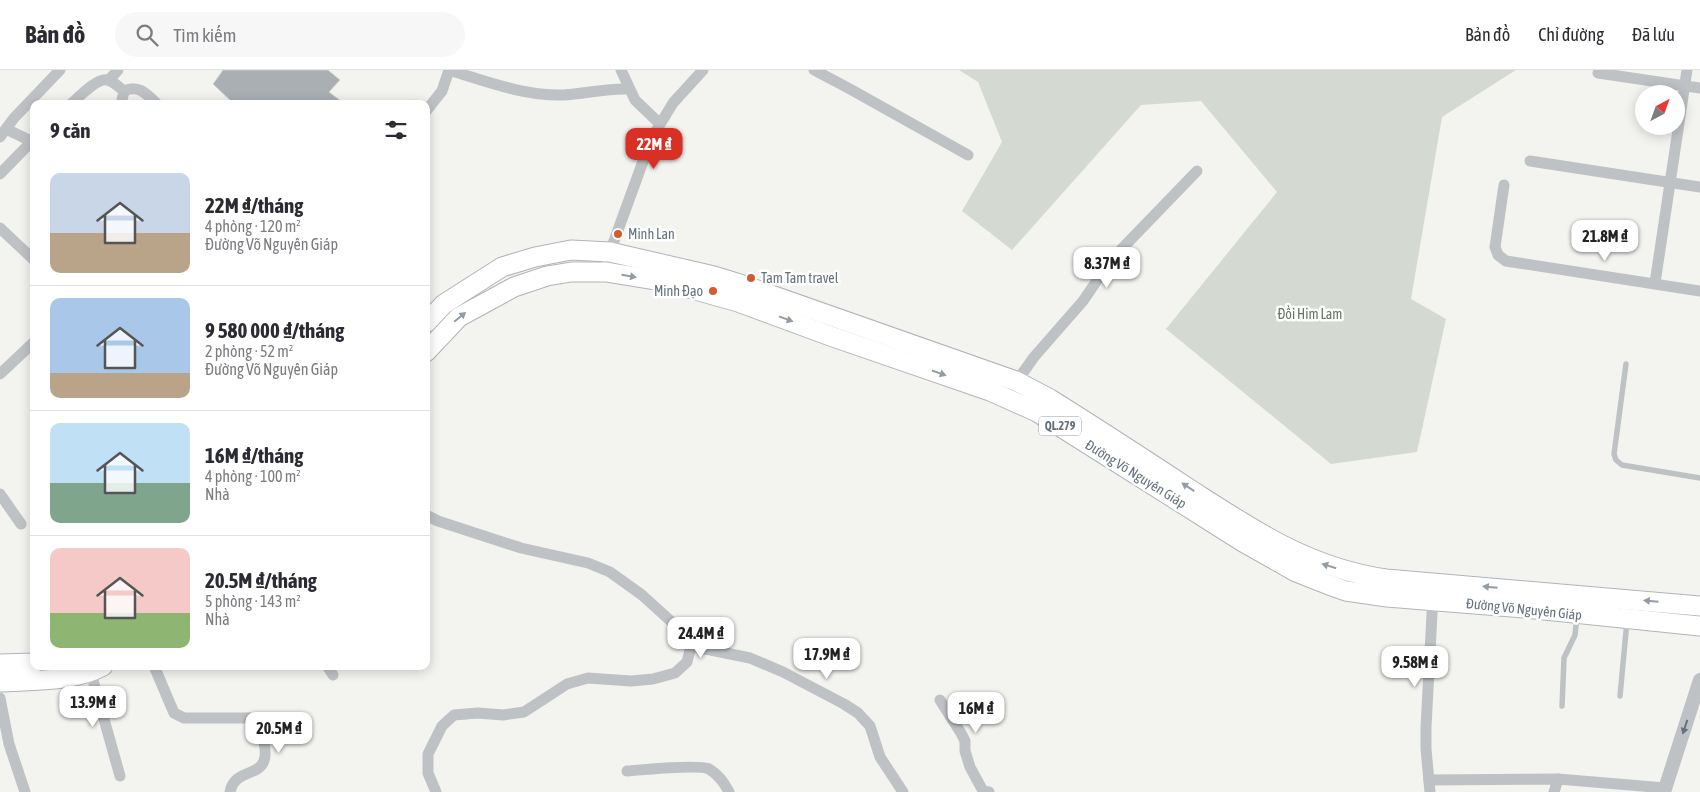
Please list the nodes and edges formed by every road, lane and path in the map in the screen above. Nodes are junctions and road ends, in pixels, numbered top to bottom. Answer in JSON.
{"nodes":[{"id":1,"x":60,"y":70,"type":"edge"},
{"id":2,"x":118,"y":70,"type":"edge"},
{"id":3,"x":449,"y":70,"type":"edge"},
{"id":4,"x":621,"y":70,"type":"edge"},
{"id":5,"x":814,"y":70,"type":"edge"},
{"id":6,"x":1687,"y":70,"type":"edge"},
{"id":7,"x":701,"y":71,"type":"edge"},
{"id":8,"x":1598,"y":73,"type":"dead end"},
{"id":9,"x":103,"y":77,"type":"edge"},
{"id":10,"x":1678,"y":85,"type":"edge"},
{"id":11,"x":1685,"y":86,"type":"joint"},
{"id":12,"x":1700,"y":88,"type":"edge"},
{"id":13,"x":629,"y":89,"type":"junction"},
{"id":14,"x":124,"y":91,"type":"junction"},
{"id":15,"x":31,"y":100,"type":"edge"},
{"id":16,"x":76,"y":100,"type":"edge"},
{"id":17,"x":122,"y":100,"type":"edge"},
{"id":18,"x":153,"y":100,"type":"edge"},
{"id":19,"x":30,"y":101,"type":"edge"},
{"id":20,"x":430,"y":107,"type":"edge"},
{"id":21,"x":660,"y":124,"type":"junction"},
{"id":22,"x":2,"y":128,"type":"edge"},
{"id":23,"x":1678,"y":135,"type":"edge"},
{"id":24,"x":30,"y":139,"type":"edge"},
{"id":25,"x":30,"y":142,"type":"edge"},
{"id":26,"x":968,"y":155,"type":"dead end"},
{"id":27,"x":1530,"y":161,"type":"dead end"},
{"id":28,"x":1197,"y":171,"type":"dead end"},
{"id":29,"x":0,"y":174,"type":"edge"},
{"id":30,"x":1671,"y":183,"type":"junction"},
{"id":31,"x":1504,"y":184,"type":"dead end"},
{"id":32,"x":1700,"y":187,"type":"edge"},
{"id":33,"x":0,"y":228,"type":"edge"},
{"id":34,"x":610,"y":252,"type":"junction"},
{"id":35,"x":30,"y":256,"type":"edge"},
{"id":36,"x":606,"y":272,"type":"junction"},
{"id":37,"x":1655,"y":283,"type":"junction"},
{"id":38,"x":1700,"y":291,"type":"edge"},
{"id":39,"x":430,"y":319,"type":"edge"},
{"id":40,"x":30,"y":346,"type":"edge"},
{"id":41,"x":430,"y":348,"type":"edge"},
{"id":42,"x":1626,"y":364,"type":"dead end"},
{"id":43,"x":0,"y":374,"type":"edge"},
{"id":44,"x":1016,"y":381,"type":"junction"},
{"id":45,"x":1005,"y":398,"type":"junction"},
{"id":46,"x":1700,"y":478,"type":"edge"},
{"id":47,"x":0,"y":494,"type":"edge"},
{"id":48,"x":430,"y":517,"type":"edge"},
{"id":49,"x":21,"y":524,"type":"dead end"},
{"id":50,"x":1433,"y":592,"type":"junction"},
{"id":51,"x":1700,"y":606,"type":"edge"},
{"id":52,"x":1577,"y":615,"type":"junction"},
{"id":53,"x":1627,"y":619,"type":"junction"},
{"id":54,"x":1700,"y":626,"type":"edge"},
{"id":55,"x":691,"y":646,"type":"junction"},
{"id":56,"x":30,"y":663,"type":"edge"},
{"id":57,"x":0,"y":665,"type":"edge"},
{"id":58,"x":93,"y":670,"type":"edge"},
{"id":59,"x":97,"y":670,"type":"edge"},
{"id":60,"x":156,"y":670,"type":"edge"},
{"id":61,"x":1700,"y":680,"type":"edge"},
{"id":62,"x":0,"y":682,"type":"edge"},
{"id":63,"x":1620,"y":696,"type":"dead end"},
{"id":64,"x":0,"y":698,"type":"edge"},
{"id":65,"x":940,"y":700,"type":"dead end"},
{"id":66,"x":1562,"y":706,"type":"dead end"},
{"id":67,"x":627,"y":771,"type":"dead end"},
{"id":68,"x":120,"y":776,"type":"dead end"},
{"id":69,"x":1558,"y":778,"type":"junction"},
{"id":70,"x":1429,"y":780,"type":"junction"},
{"id":71,"x":1664,"y":790,"type":"edge"},
{"id":72,"x":25,"y":792,"type":"edge"},
{"id":73,"x":230,"y":792,"type":"edge"},
{"id":74,"x":436,"y":792,"type":"edge"},
{"id":75,"x":729,"y":792,"type":"edge"},
{"id":76,"x":903,"y":792,"type":"edge"},
{"id":77,"x":984,"y":792,"type":"edge"},
{"id":78,"x":1430,"y":792,"type":"edge"},
{"id":79,"x":1554,"y":792,"type":"edge"}],
"edges":[{"from":1,"to":15,"type":"street"},
{"from":2,"to":9,"type":"street"},
{"from":3,"to":13,"type":"street"},
{"from":3,"to":20,"type":"street"},
{"from":4,"to":13,"type":"street"},
{"from":5,"to":26,"type":"street"},
{"from":6,"to":11,"type":"street"},
{"from":7,"to":21,"type":"street"},
{"from":8,"to":10,"type":"street"},
{"from":9,"to":14,"type":"street"},
{"from":9,"to":16,"type":"street"},
{"from":11,"to":12,"type":"street"},
{"from":13,"to":21,"type":"street"},
{"from":14,"to":17,"type":"street"},
{"from":14,"to":18,"type":"street"},
{"from":19,"to":22,"type":"street"},
{"from":21,"to":34,"type":"street"},
{"from":22,"to":24,"type":"street"},
{"from":23,"to":30,"type":"street"},
{"from":25,"to":29,"type":"street"},
{"from":27,"to":30,"type":"street"},
{"from":28,"to":44,"type":"street"},
{"from":30,"to":32,"type":"street"},
{"from":30,"to":37,"type":"street"},
{"from":31,"to":37,"type":"street"},
{"from":33,"to":35,"type":"street"},
{"from":34,"to":36,"type":"street"},
{"from":34,"to":39,"type":"highway","name":"Đường Võ Nguyên Giáp","number":"QL.279"},
{"from":34,"to":44,"type":"highway","name":"Đường Võ Nguyên Giáp","number":"QL.279"},
{"from":41,"to":36,"type":"highway","name":"Đường Võ Nguyên Giáp","number":"QL.279","one_way":true},
{"from":36,"to":45,"type":"highway","name":"Đường Võ Nguyên Giáp","number":"QL.279","one_way":true},
{"from":37,"to":38,"type":"street"},
{"from":40,"to":43,"type":"street"},
{"from":42,"to":46,"type":"lane"},
{"from":44,"to":45,"type":"street"},
{"from":50,"to":44,"type":"highway","name":"Đường Võ Nguyên Giáp","number":"QL.279","one_way":true},
{"from":45,"to":50,"type":"highway","name":"Đường Võ Nguyên Giáp","number":"QL.279"},
{"from":47,"to":49,"type":"street"},
{"from":48,"to":55,"type":"street"},
{"from":51,"to":50,"type":"highway","name":"Đường Võ Nguyên Giáp","number":"QL.279","one_way":true},
{"from":50,"to":52,"type":"highway","name":"Đường Võ Nguyên Giáp","number":"QL.279"},
{"from":50,"to":70,"type":"street"},
{"from":52,"to":53,"type":"highway","name":"Đường Võ Nguyên Giáp","number":"QL.279"},
{"from":52,"to":66,"type":"lane"},
{"from":53,"to":54,"type":"highway","name":"Đường Võ Nguyên Giáp","number":"QL.279"},
{"from":53,"to":63,"type":"lane"},
{"from":55,"to":74,"type":"street"},
{"from":55,"to":76,"type":"street"},
{"from":56,"to":57,"type":"highway"},
{"from":58,"to":62,"type":"highway"},
{"from":59,"to":68,"type":"street"},
{"from":60,"to":73,"type":"street"},
{"from":61,"to":71,"type":"street","one_way":true},
{"from":64,"to":72,"type":"street"},
{"from":65,"to":77,"type":"street"},
{"from":67,"to":75,"type":"street"},
{"from":69,"to":70,"type":"street"},
{"from":69,"to":71,"type":"street"},
{"from":69,"to":79,"type":"street"},
{"from":70,"to":78,"type":"street"}]}
